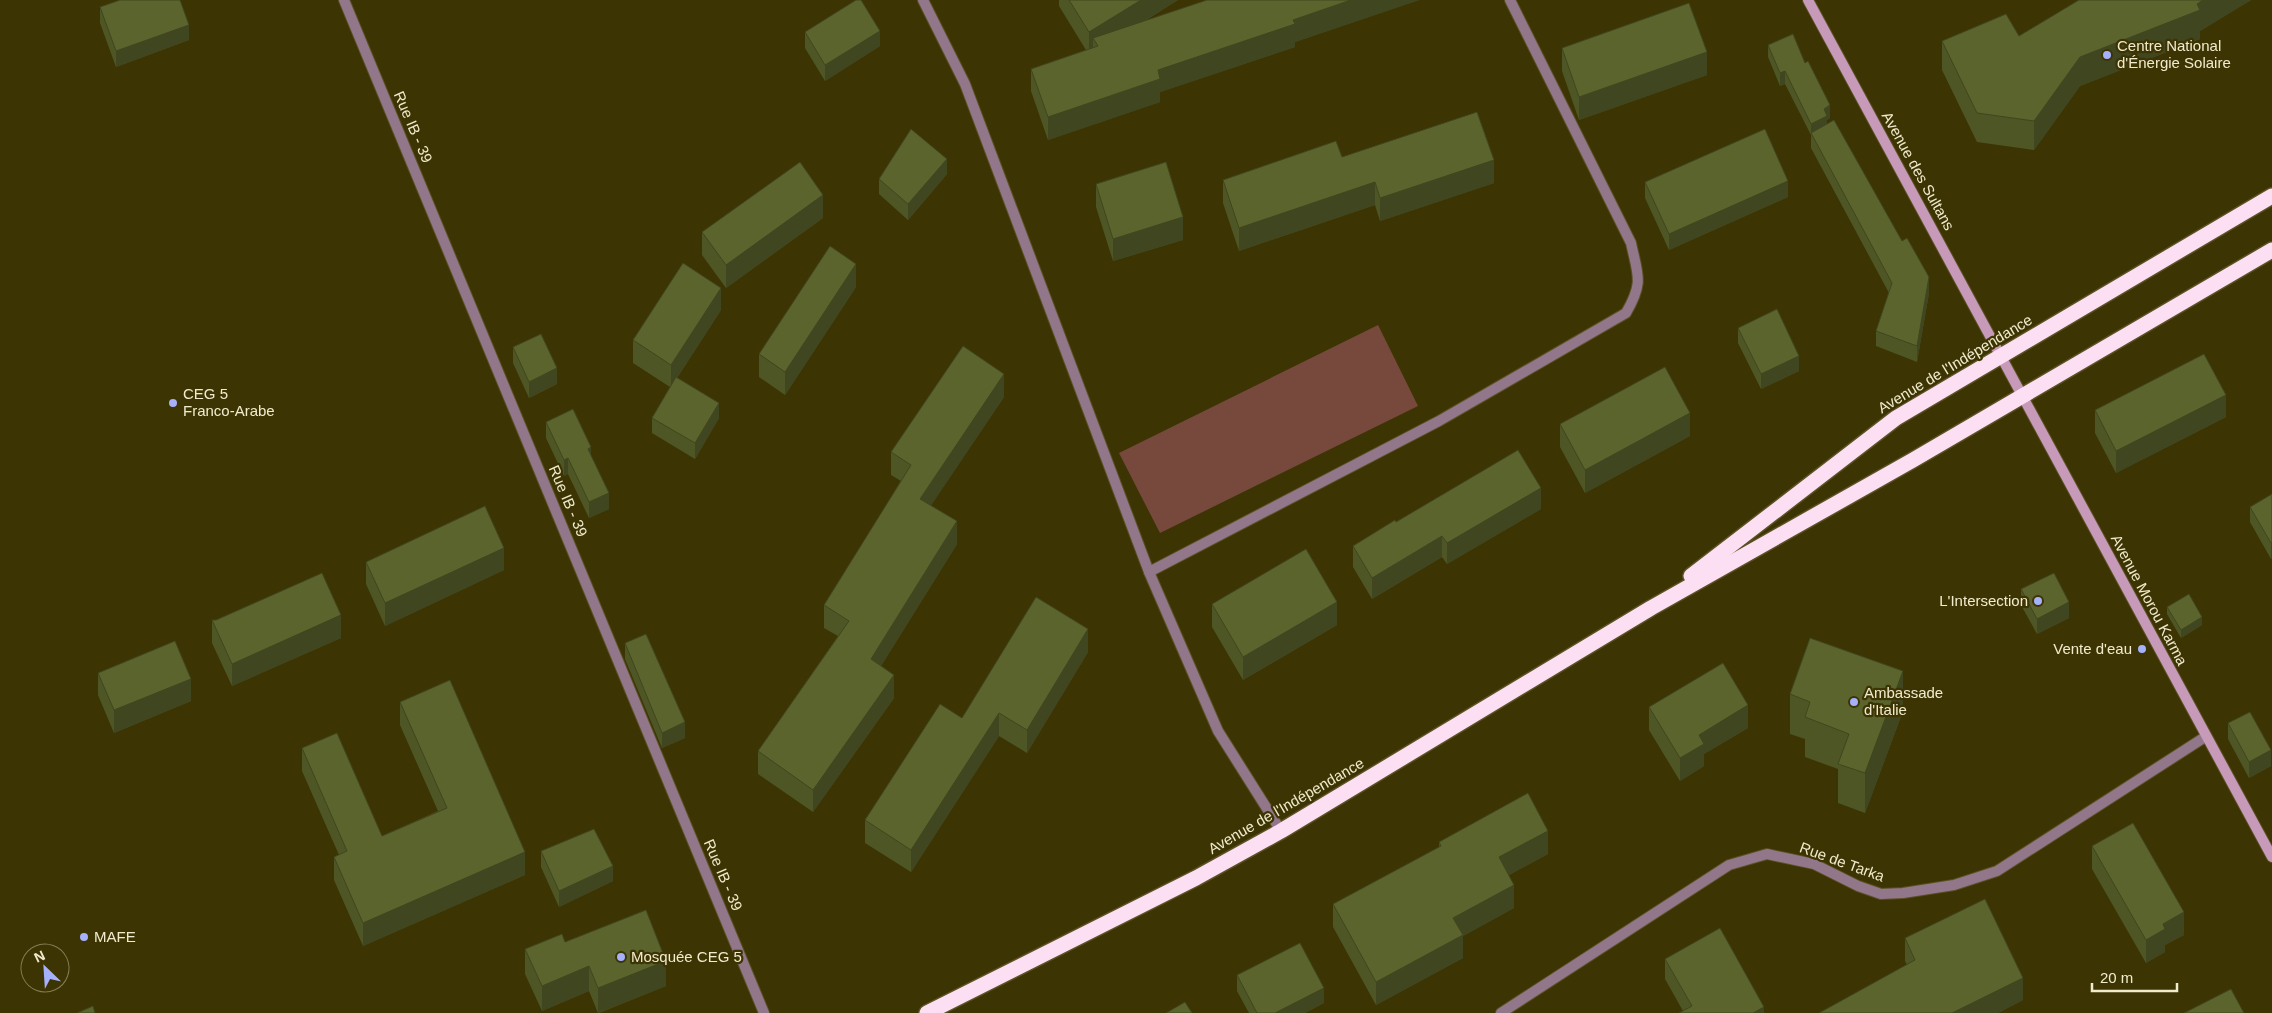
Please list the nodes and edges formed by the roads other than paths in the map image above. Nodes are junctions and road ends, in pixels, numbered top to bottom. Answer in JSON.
{"nodes":[{"id":1,"x":344,"y":0,"type":"edge"},
{"id":2,"x":923,"y":0,"type":"edge"},
{"id":3,"x":1510,"y":0,"type":"edge"},
{"id":4,"x":1808,"y":0,"type":"edge"},
{"id":5,"x":2272,"y":196,"type":"edge"},
{"id":6,"x":2272,"y":250,"type":"edge"},
{"id":7,"x":2002,"y":356,"type":"junction"},
{"id":8,"x":2023,"y":396,"type":"junction"},
{"id":9,"x":1149,"y":572,"type":"junction"},
{"id":10,"x":1651,"y":608,"type":"junction"},
{"id":11,"x":2205,"y":737,"type":"junction"},
{"id":12,"x":1281,"y":831,"type":"junction"},
{"id":13,"x":2272,"y":857,"type":"edge"},
{"id":14,"x":764,"y":1013,"type":"edge"},
{"id":15,"x":927,"y":1013,"type":"edge"},
{"id":16,"x":1501,"y":1013,"type":"edge"}],
"edges":[{"from":1,"to":14,"type":"street","name":"Rue IB - 39"},
{"from":2,"to":9,"type":"street"},
{"from":3,"to":9,"type":"street"},
{"from":4,"to":7,"type":"street","name":"Avenue des Sultans"},
{"from":5,"to":7,"type":"highway","name":"Avenue de l'Indépendance"},
{"from":6,"to":8,"type":"highway","name":"Avenue de l'Indépendance"},
{"from":7,"to":8,"type":"street","name":"Avenue Morou Karma"},
{"from":7,"to":10,"type":"highway","name":"Avenue de l'Indépendance"},
{"from":8,"to":10,"type":"highway","name":"Avenue de l'Indépendance"},
{"from":8,"to":11,"type":"street","name":"Avenue Morou Karma"},
{"from":9,"to":12,"type":"street"},
{"from":10,"to":12,"type":"highway","name":"Avenue de l'Indépendance"},
{"from":11,"to":13,"type":"street","name":"Avenue Morou Karma"},
{"from":11,"to":16,"type":"street","name":"Rue de Tarka"},
{"from":12,"to":15,"type":"highway","name":"Avenue de l'Indépendance"}]}
